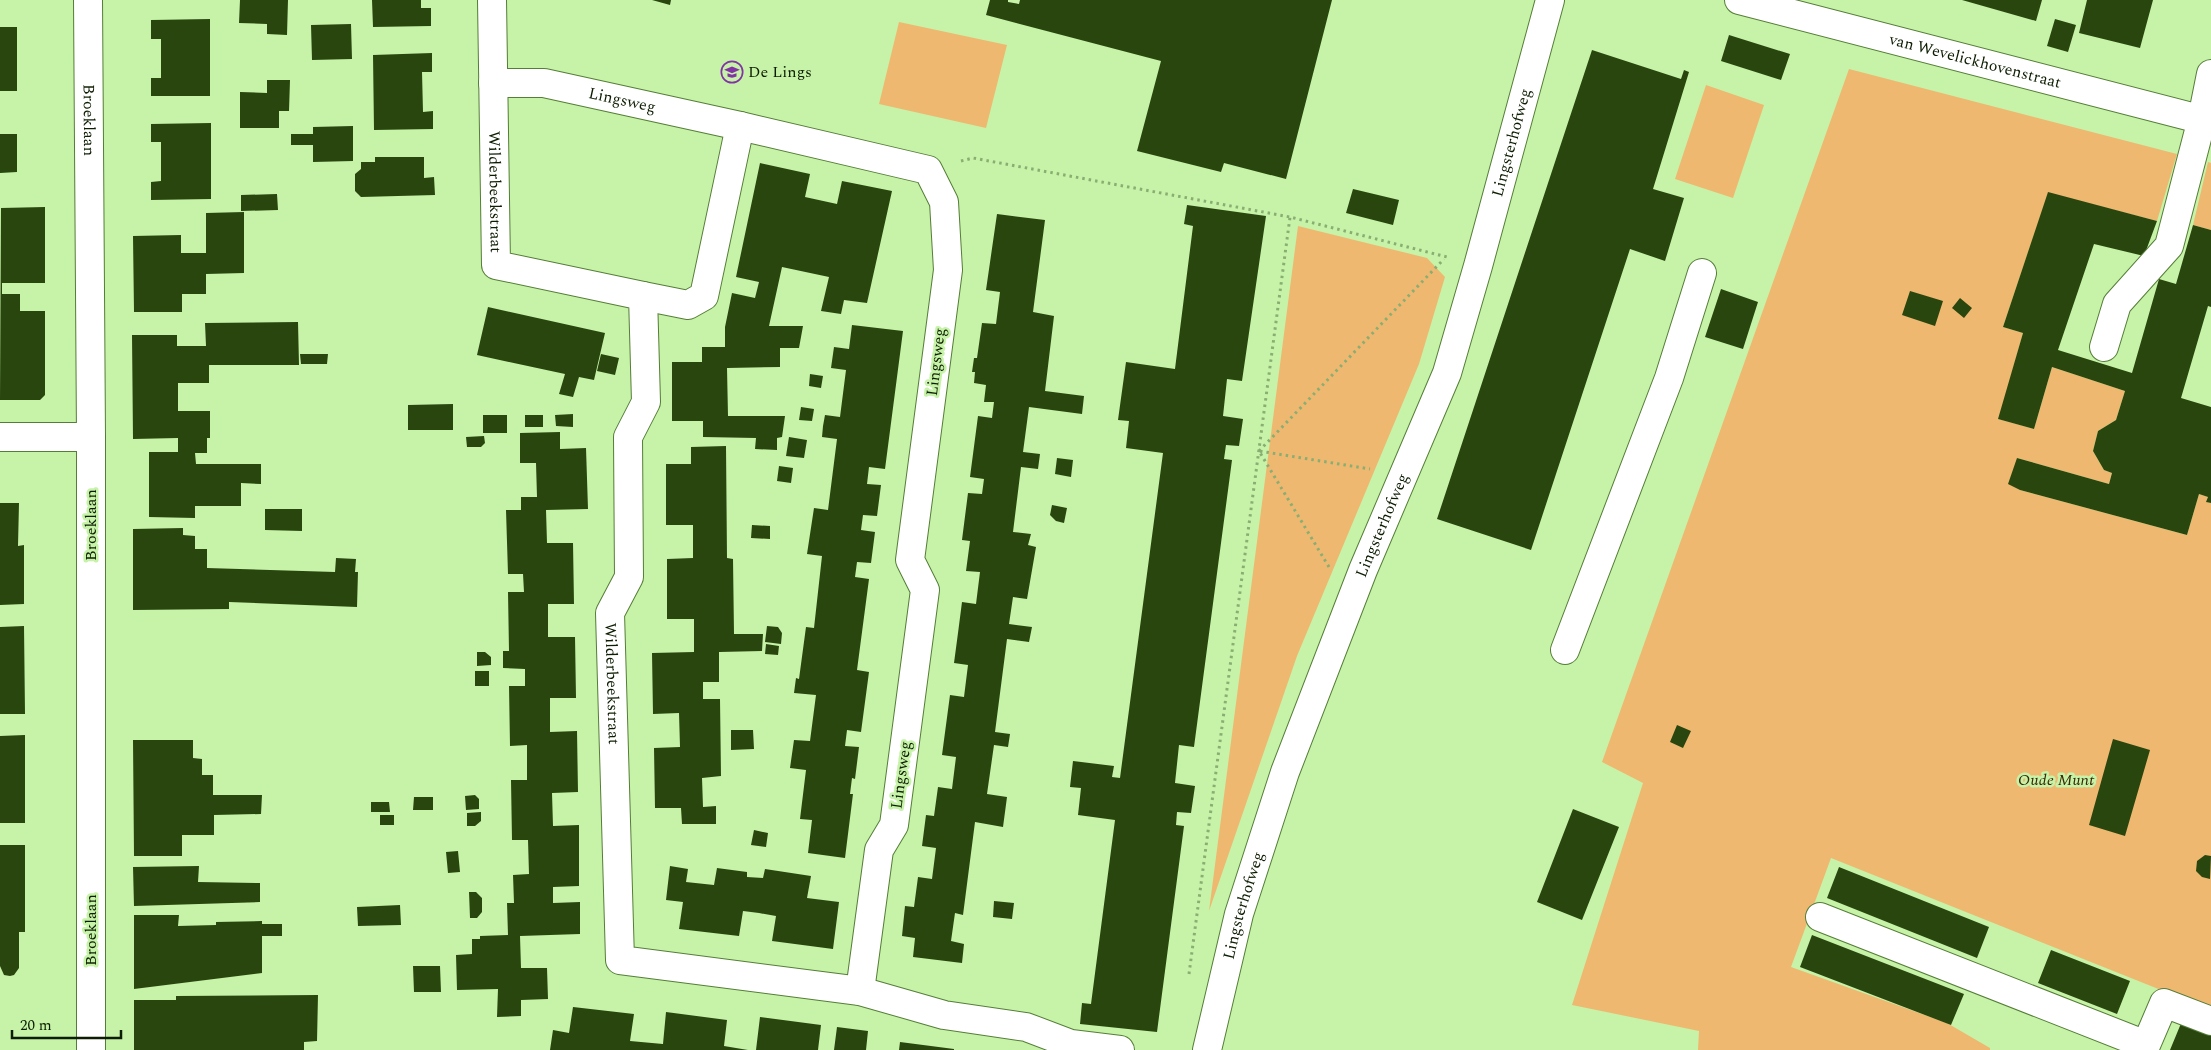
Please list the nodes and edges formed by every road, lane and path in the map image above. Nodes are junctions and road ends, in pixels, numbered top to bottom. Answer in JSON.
{"nodes":[{"id":1,"x":88,"y":0,"type":"edge"},
{"id":2,"x":492,"y":0,"type":"edge"},
{"id":3,"x":1550,"y":0,"type":"edge"},
{"id":4,"x":1739,"y":0,"type":"edge"},
{"id":5,"x":2211,"y":74,"type":"edge"},
{"id":6,"x":493,"y":83,"type":"junction"},
{"id":7,"x":2206,"y":121,"type":"edge"},
{"id":8,"x":740,"y":126,"type":"junction"},
{"id":9,"x":928,"y":170,"type":"junction"},
{"id":10,"x":1290,"y":216,"type":"junction"},
{"id":11,"x":1446,"y":257,"type":"junction"},
{"id":12,"x":1478,"y":266,"type":"junction"},
{"id":13,"x":1702,"y":273,"type":"dead end"},
{"id":14,"x":643,"y":296,"type":"junction"},
{"id":15,"x":2104,"y":348,"type":"dead end"},
{"id":16,"x":0,"y":437,"type":"edge"},
{"id":17,"x":91,"y":438,"type":"junction"},
{"id":18,"x":1259,"y":451,"type":"junction"},
{"id":19,"x":1404,"y":474,"type":"junction"},
{"id":20,"x":1350,"y":601,"type":"junction"},
{"id":21,"x":1565,"y":650,"type":"dead end"},
{"id":22,"x":1820,"y":917,"type":"dead end"},
{"id":23,"x":1188,"y":981,"type":"dead end"},
{"id":24,"x":860,"y":990,"type":"junction"},
{"id":25,"x":2211,"y":1022,"type":"edge"},
{"id":26,"x":91,"y":1050,"type":"edge"},
{"id":27,"x":1120,"y":1050,"type":"edge"},
{"id":28,"x":1207,"y":1050,"type":"edge"}],
"edges":[{"from":1,"to":17,"type":"street","name":"Broeklaan"},
{"from":2,"to":6,"type":"street","name":"Wilderbeekstraat"},
{"from":3,"to":12,"type":"street","name":"Lingsterhofweg"},
{"from":4,"to":7,"type":"street","name":"van Wevelickhovenstraat"},
{"from":5,"to":7,"type":"street"},
{"from":6,"to":8,"type":"street","name":"Lingsweg"},
{"from":6,"to":14,"type":"street","name":"Wilderbeekstraat"},
{"from":7,"to":15,"type":"street"},
{"from":8,"to":9,"type":"street","name":"Lingsweg"},
{"from":8,"to":14,"type":"street","name":"Wilderbeekstraat"},
{"from":9,"to":10,"type":"path"},
{"from":9,"to":24,"type":"street","name":"Lingsweg"},
{"from":10,"to":11,"type":"path"},
{"from":10,"to":18,"type":"path"},
{"from":11,"to":12,"type":"path"},
{"from":11,"to":18,"type":"path"},
{"from":12,"to":19,"type":"street","name":"Lingsterhofweg"},
{"from":13,"to":21,"type":"street"},
{"from":14,"to":24,"type":"street","name":"Wilderbeekstraat"},
{"from":16,"to":17,"type":"street"},
{"from":17,"to":26,"type":"street","name":"Broeklaan"},
{"from":18,"to":19,"type":"path"},
{"from":18,"to":20,"type":"path"},
{"from":18,"to":23,"type":"path"},
{"from":19,"to":20,"type":"street","name":"Lingsterhofweg"},
{"from":20,"to":28,"type":"street","name":"Lingsterhofweg"},
{"from":22,"to":25,"type":"street"},
{"from":24,"to":27,"type":"street"}]}
